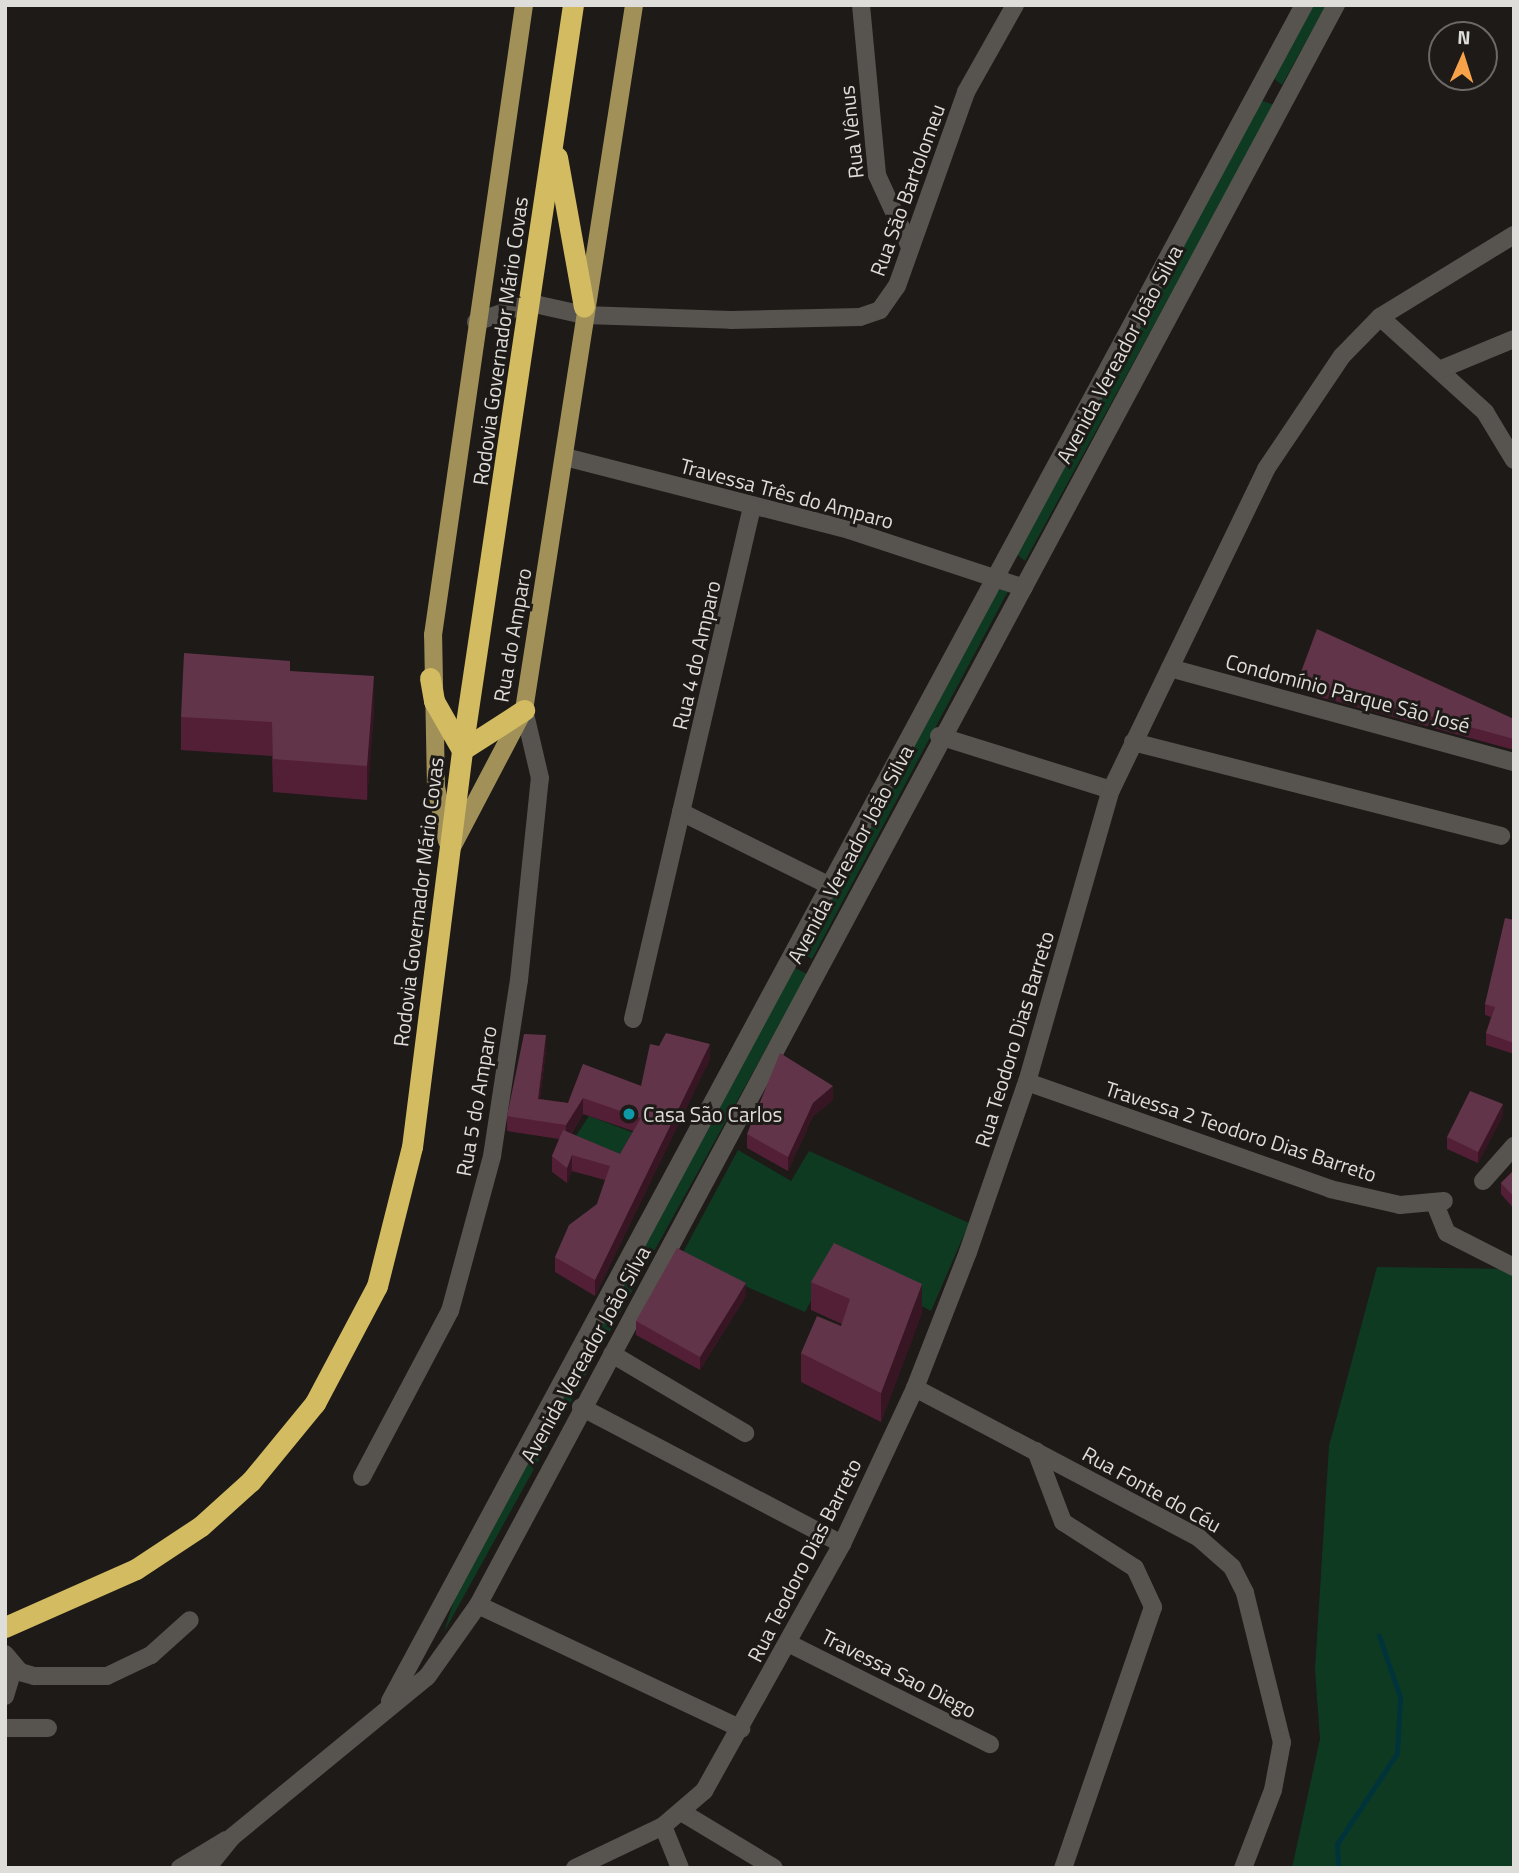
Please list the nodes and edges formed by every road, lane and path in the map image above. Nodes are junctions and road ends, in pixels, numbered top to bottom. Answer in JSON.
{"nodes":[{"id":1,"x":524,"y":5,"type":"edge"},
{"id":2,"x":573,"y":5,"type":"edge"},
{"id":3,"x":634,"y":5,"type":"edge"},
{"id":4,"x":861,"y":5,"type":"edge"},
{"id":5,"x":1015,"y":5,"type":"edge"},
{"id":6,"x":1304,"y":5,"type":"edge"},
{"id":7,"x":1336,"y":5,"type":"edge"},
{"id":8,"x":1260,"y":88,"type":"junction"},
{"id":9,"x":1282,"y":100,"type":"junction"},
{"id":10,"x":554,"y":132,"type":"junction"},
{"id":11,"x":1514,"y":235,"type":"edge"},
{"id":12,"x":910,"y":247,"type":"junction"},
{"id":13,"x":530,"y":303,"type":"junction"},
{"id":14,"x":584,"y":311,"type":"junction"},
{"id":15,"x":1380,"y":317,"type":"junction"},
{"id":16,"x":476,"y":322,"type":"junction"},
{"id":17,"x":1514,"y":339,"type":"edge"},
{"id":18,"x":1439,"y":370,"type":"junction"},
{"id":19,"x":565,"y":457,"type":"junction"},
{"id":20,"x":1514,"y":460,"type":"edge"},
{"id":21,"x":751,"y":507,"type":"junction"},
{"id":22,"x":997,"y":575,"type":"junction"},
{"id":23,"x":1024,"y":588,"type":"junction"},
{"id":24,"x":1170,"y":668,"type":"junction"},
{"id":25,"x":430,"y":678,"type":"junction"},
{"id":26,"x":524,"y":710,"type":"junction"},
{"id":27,"x":909,"y":738,"type":"junction"},
{"id":28,"x":1133,"y":742,"type":"junction"},
{"id":29,"x":935,"y":743,"type":"junction"},
{"id":30,"x":462,"y":750,"type":"junction"},
{"id":31,"x":1514,"y":762,"type":"edge"},
{"id":32,"x":1111,"y":790,"type":"junction"},
{"id":33,"x":681,"y":812,"type":"junction"},
{"id":34,"x":1501,"y":836,"type":"dead end"},
{"id":35,"x":449,"y":852,"type":"junction"},
{"id":36,"x":830,"y":886,"type":"junction"},
{"id":37,"x":797,"y":948,"type":"junction"},
{"id":38,"x":820,"y":958,"type":"junction"},
{"id":39,"x":633,"y":1019,"type":"dead end"},
{"id":40,"x":1027,"y":1082,"type":"junction"},
{"id":41,"x":1511,"y":1154,"type":"edge"},
{"id":42,"x":1483,"y":1181,"type":"dead end"},
{"id":43,"x":1514,"y":1267,"type":"edge"},
{"id":44,"x":612,"y":1354,"type":"junction"},
{"id":45,"x":915,"y":1388,"type":"junction"},
{"id":46,"x":581,"y":1407,"type":"junction"},
{"id":47,"x":745,"y":1433,"type":"dead end"},
{"id":48,"x":1036,"y":1451,"type":"junction"},
{"id":49,"x":362,"y":1476,"type":"dead end"},
{"id":50,"x":842,"y":1544,"type":"junction"},
{"id":51,"x":478,"y":1605,"type":"junction"},
{"id":52,"x":190,"y":1620,"type":"dead end"},
{"id":53,"x":5,"y":1627,"type":"edge"},
{"id":54,"x":788,"y":1643,"type":"junction"},
{"id":55,"x":9,"y":1660,"type":"edge"},
{"id":56,"x":5,"y":1696,"type":"edge"},
{"id":57,"x":387,"y":1707,"type":"junction"},
{"id":58,"x":5,"y":1728,"type":"edge"},
{"id":59,"x":48,"y":1728,"type":"dead end"},
{"id":60,"x":741,"y":1729,"type":"junction"},
{"id":61,"x":990,"y":1744,"type":"dead end"},
{"id":62,"x":683,"y":1813,"type":"junction"},
{"id":63,"x":663,"y":1826,"type":"junction"},
{"id":64,"x":232,"y":1837,"type":"junction"},
{"id":65,"x":180,"y":1868,"type":"edge"},
{"id":66,"x":207,"y":1868,"type":"edge"},
{"id":67,"x":575,"y":1868,"type":"edge"},
{"id":68,"x":680,"y":1868,"type":"edge"},
{"id":69,"x":774,"y":1868,"type":"edge"},
{"id":70,"x":1063,"y":1868,"type":"edge"},
{"id":71,"x":1243,"y":1868,"type":"edge"}],
"edges":[{"from":1,"to":16,"type":"main road"},
{"from":2,"to":10,"type":"highway","name":"Rodovia Governador Mário Covas"},
{"from":3,"to":14,"type":"main road","name":"Rua do Amparo"},
{"from":4,"to":12,"type":"street","name":"Rua Vênus"},
{"from":5,"to":12,"type":"street","name":"Rua São Bartolomeu"},
{"from":6,"to":8,"type":"street","name":"Avenida Vereador João Silva"},
{"from":7,"to":9,"type":"street","name":"Avenida Vereador João Silva"},
{"from":8,"to":9,"type":"street"},
{"from":8,"to":22,"type":"street","name":"Avenida Vereador João Silva"},
{"from":9,"to":23,"type":"street","name":"Avenida Vereador João Silva"},
{"from":10,"to":13,"type":"highway","name":"Rodovia Governador Mário Covas"},
{"from":10,"to":14,"type":"highway"},
{"from":11,"to":15,"type":"street","name":"Rua Teodoro Dias Barreto"},
{"from":12,"to":14,"type":"street","name":"Rua São Bartolomeu"},
{"from":13,"to":14,"type":"street","name":"Rua São Bartolomeu"},
{"from":13,"to":16,"type":"street"},
{"from":13,"to":30,"type":"highway","name":"Rodovia Governador Mário Covas"},
{"from":14,"to":19,"type":"main road","name":"Rua do Amparo"},
{"from":15,"to":18,"type":"street"},
{"from":15,"to":24,"type":"street","name":"Rua Teodoro Dias Barreto"},
{"from":16,"to":25,"type":"main road"},
{"from":17,"to":18,"type":"street"},
{"from":18,"to":20,"type":"street"},
{"from":19,"to":21,"type":"street","name":"Travessa Três do Amparo"},
{"from":19,"to":26,"type":"main road","name":"Rua do Amparo"},
{"from":21,"to":22,"type":"street","name":"Travessa Três do Amparo"},
{"from":21,"to":33,"type":"street","name":"Rua 4 do Amparo"},
{"from":22,"to":23,"type":"street","name":"Travessa Três do Amparo"},
{"from":22,"to":27,"type":"street","name":"Avenida Vereador João Silva"},
{"from":23,"to":29,"type":"street","name":"Avenida Vereador João Silva"},
{"from":24,"to":28,"type":"street","name":"Rua Teodoro Dias Barreto"},
{"from":24,"to":31,"type":"street","name":"Condomínio Parque São José"},
{"from":25,"to":30,"type":"highway"},
{"from":25,"to":35,"type":"main road"},
{"from":26,"to":30,"type":"highway"},
{"from":26,"to":35,"type":"main road","name":"Rua do Amparo"},
{"from":26,"to":49,"type":"street","name":"Rua 5 do Amparo"},
{"from":27,"to":29,"type":"street"},
{"from":27,"to":36,"type":"street","name":"Avenida Vereador João Silva"},
{"from":28,"to":32,"type":"street","name":"Rua Teodoro Dias Barreto"},
{"from":28,"to":34,"type":"street"},
{"from":29,"to":32,"type":"street"},
{"from":29,"to":38,"type":"street","name":"Avenida Vereador João Silva"},
{"from":30,"to":35,"type":"highway","name":"Rodovia Governador Mário Covas"},
{"from":32,"to":40,"type":"street","name":"Rua Teodoro Dias Barreto"},
{"from":33,"to":36,"type":"street"},
{"from":33,"to":39,"type":"street","name":"Rua 4 do Amparo"},
{"from":35,"to":53,"type":"highway","name":"Rodovia Governador Mário Covas"},
{"from":36,"to":37,"type":"street","name":"Avenida Vereador João Silva"},
{"from":37,"to":38,"type":"street"},
{"from":37,"to":57,"type":"street","name":"Avenida Vereador João Silva"},
{"from":38,"to":44,"type":"street","name":"Avenida Vereador João Silva"},
{"from":40,"to":43,"type":"street","name":"Travessa 2 Teodoro Dias Barreto"},
{"from":40,"to":45,"type":"street","name":"Rua Teodoro Dias Barreto"},
{"from":41,"to":42,"type":"street"},
{"from":44,"to":46,"type":"street","name":"Avenida Vereador João Silva"},
{"from":44,"to":47,"type":"street"},
{"from":45,"to":48,"type":"street","name":"Rua Fonte do Céu"},
{"from":45,"to":50,"type":"street","name":"Rua Teodoro Dias Barreto"},
{"from":46,"to":50,"type":"street"},
{"from":46,"to":51,"type":"street","name":"Avenida Vereador João Silva"},
{"from":48,"to":70,"type":"street"},
{"from":48,"to":71,"type":"street","name":"Rua Fonte do Céu"},
{"from":50,"to":54,"type":"street","name":"Rua Teodoro Dias Barreto"},
{"from":51,"to":57,"type":"street","name":"Avenida Vereador João Silva"},
{"from":51,"to":60,"type":"street"},
{"from":52,"to":55,"type":"street"},
{"from":54,"to":60,"type":"street","name":"Rua Teodoro Dias Barreto"},
{"from":54,"to":61,"type":"street","name":"Travessa Sao Diego"},
{"from":55,"to":56,"type":"street"},
{"from":57,"to":64,"type":"street","name":"Avenida Vereador João Silva"},
{"from":58,"to":59,"type":"street"},
{"from":60,"to":62,"type":"street","name":"Rua Teodoro Dias Barreto"},
{"from":62,"to":63,"type":"street","name":"Rua Teodoro Dias Barreto"},
{"from":62,"to":69,"type":"street"},
{"from":63,"to":67,"type":"street","name":"Rua Teodoro Dias Barreto"},
{"from":63,"to":68,"type":"street"},
{"from":64,"to":65,"type":"street","name":"Avenida Vereador João Silva"},
{"from":64,"to":66,"type":"street","name":"Avenida Vereador João Silva"}]}
